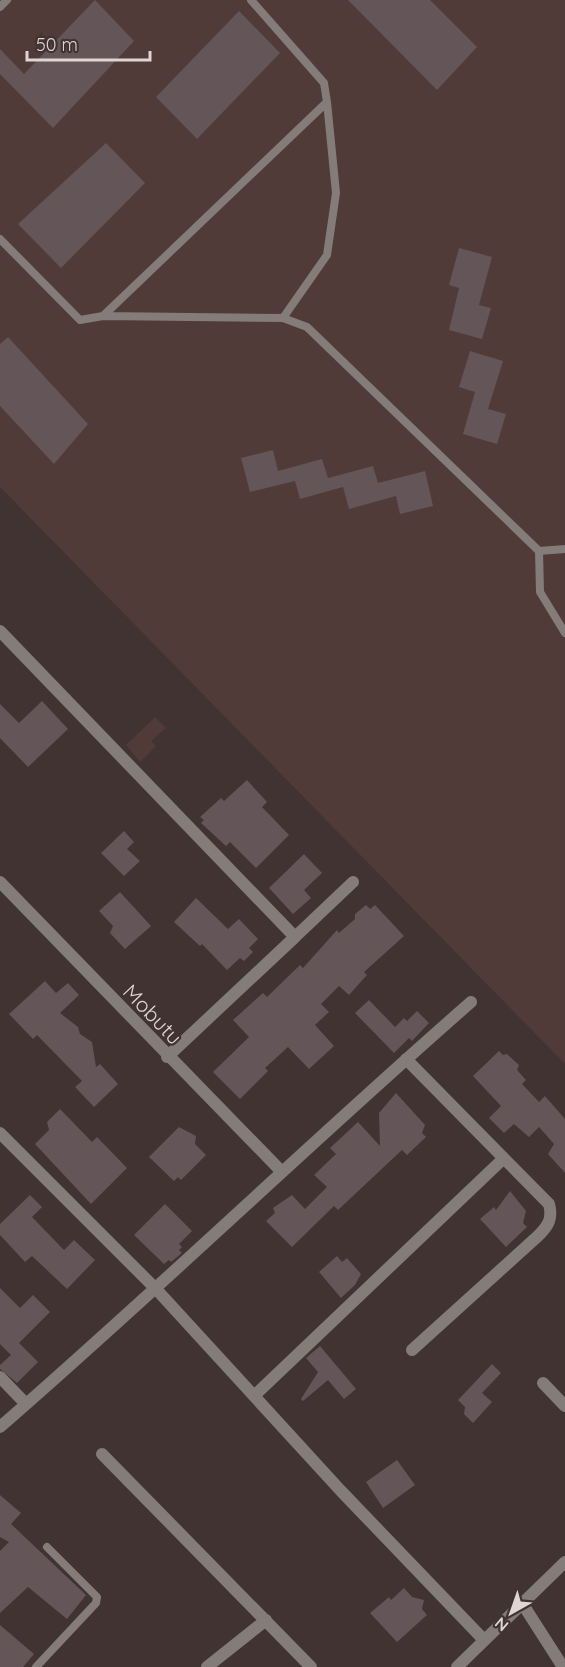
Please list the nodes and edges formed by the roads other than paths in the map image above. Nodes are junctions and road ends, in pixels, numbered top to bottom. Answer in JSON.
{"nodes":[{"id":1,"x":7,"y":0,"type":"edge"},
{"id":2,"x":251,"y":0,"type":"edge"},
{"id":3,"x":0,"y":7,"type":"edge"},
{"id":4,"x":327,"y":102,"type":"junction"},
{"id":5,"x":0,"y":239,"type":"edge"},
{"id":6,"x":103,"y":316,"type":"junction"},
{"id":7,"x":283,"y":318,"type":"junction"},
{"id":8,"x":565,"y":549,"type":"edge"},
{"id":9,"x":538,"y":551,"type":"junction"},
{"id":10,"x":0,"y":631,"type":"edge"},
{"id":11,"x":565,"y":633,"type":"edge"},
{"id":12,"x":0,"y":882,"type":"edge"},
{"id":13,"x":353,"y":882,"type":"dead end"},
{"id":14,"x":295,"y":938,"type":"junction"},
{"id":15,"x":471,"y":1002,"type":"dead end"},
{"id":16,"x":167,"y":1057,"type":"junction"},
{"id":17,"x":406,"y":1059,"type":"junction"},
{"id":18,"x":0,"y":1133,"type":"edge"},
{"id":19,"x":503,"y":1159,"type":"junction"},
{"id":20,"x":281,"y":1171,"type":"junction"},
{"id":21,"x":156,"y":1289,"type":"junction"},
{"id":22,"x":412,"y":1350,"type":"dead end"},
{"id":23,"x":0,"y":1377,"type":"edge"},
{"id":24,"x":543,"y":1383,"type":"dead end"},
{"id":25,"x":254,"y":1396,"type":"junction"},
{"id":26,"x":26,"y":1404,"type":"junction"},
{"id":27,"x":565,"y":1406,"type":"edge"},
{"id":28,"x":0,"y":1426,"type":"edge"},
{"id":29,"x":102,"y":1454,"type":"dead end"},
{"id":30,"x":47,"y":1547,"type":"dead end"},
{"id":31,"x":565,"y":1562,"type":"edge"},
{"id":32,"x":522,"y":1603,"type":"junction"},
{"id":33,"x":266,"y":1620,"type":"junction"},
{"id":34,"x":484,"y":1640,"type":"junction"},
{"id":35,"x":36,"y":1667,"type":"edge"},
{"id":36,"x":207,"y":1667,"type":"edge"},
{"id":37,"x":311,"y":1667,"type":"edge"},
{"id":38,"x":457,"y":1667,"type":"edge"},
{"id":39,"x":563,"y":1667,"type":"edge"}],
"edges":[{"from":1,"to":3,"type":"lane"},
{"from":2,"to":4,"type":"lane"},
{"from":4,"to":6,"type":"lane"},
{"from":4,"to":7,"type":"lane"},
{"from":5,"to":6,"type":"lane"},
{"from":6,"to":7,"type":"lane"},
{"from":7,"to":9,"type":"lane"},
{"from":8,"to":9,"type":"lane"},
{"from":9,"to":11,"type":"lane"},
{"from":10,"to":14,"type":"street"},
{"from":12,"to":16,"type":"street","name":"Mobutu"},
{"from":13,"to":14,"type":"street"},
{"from":14,"to":16,"type":"street"},
{"from":15,"to":17,"type":"street"},
{"from":16,"to":20,"type":"street","name":"Mobutu"},
{"from":17,"to":19,"type":"street"},
{"from":17,"to":20,"type":"street"},
{"from":18,"to":21,"type":"street"},
{"from":19,"to":22,"type":"street"},
{"from":19,"to":25,"type":"street"},
{"from":20,"to":21,"type":"street"},
{"from":21,"to":25,"type":"street"},
{"from":21,"to":26,"type":"street"},
{"from":23,"to":26,"type":"street"},
{"from":24,"to":27,"type":"street"},
{"from":25,"to":34,"type":"street"},
{"from":26,"to":28,"type":"street"},
{"from":29,"to":33,"type":"street"},
{"from":30,"to":35,"type":"lane"},
{"from":31,"to":32,"type":"street"},
{"from":32,"to":34,"type":"street"},
{"from":32,"to":39,"type":"street"},
{"from":33,"to":36,"type":"street"},
{"from":33,"to":37,"type":"street"},
{"from":34,"to":38,"type":"street"}]}
